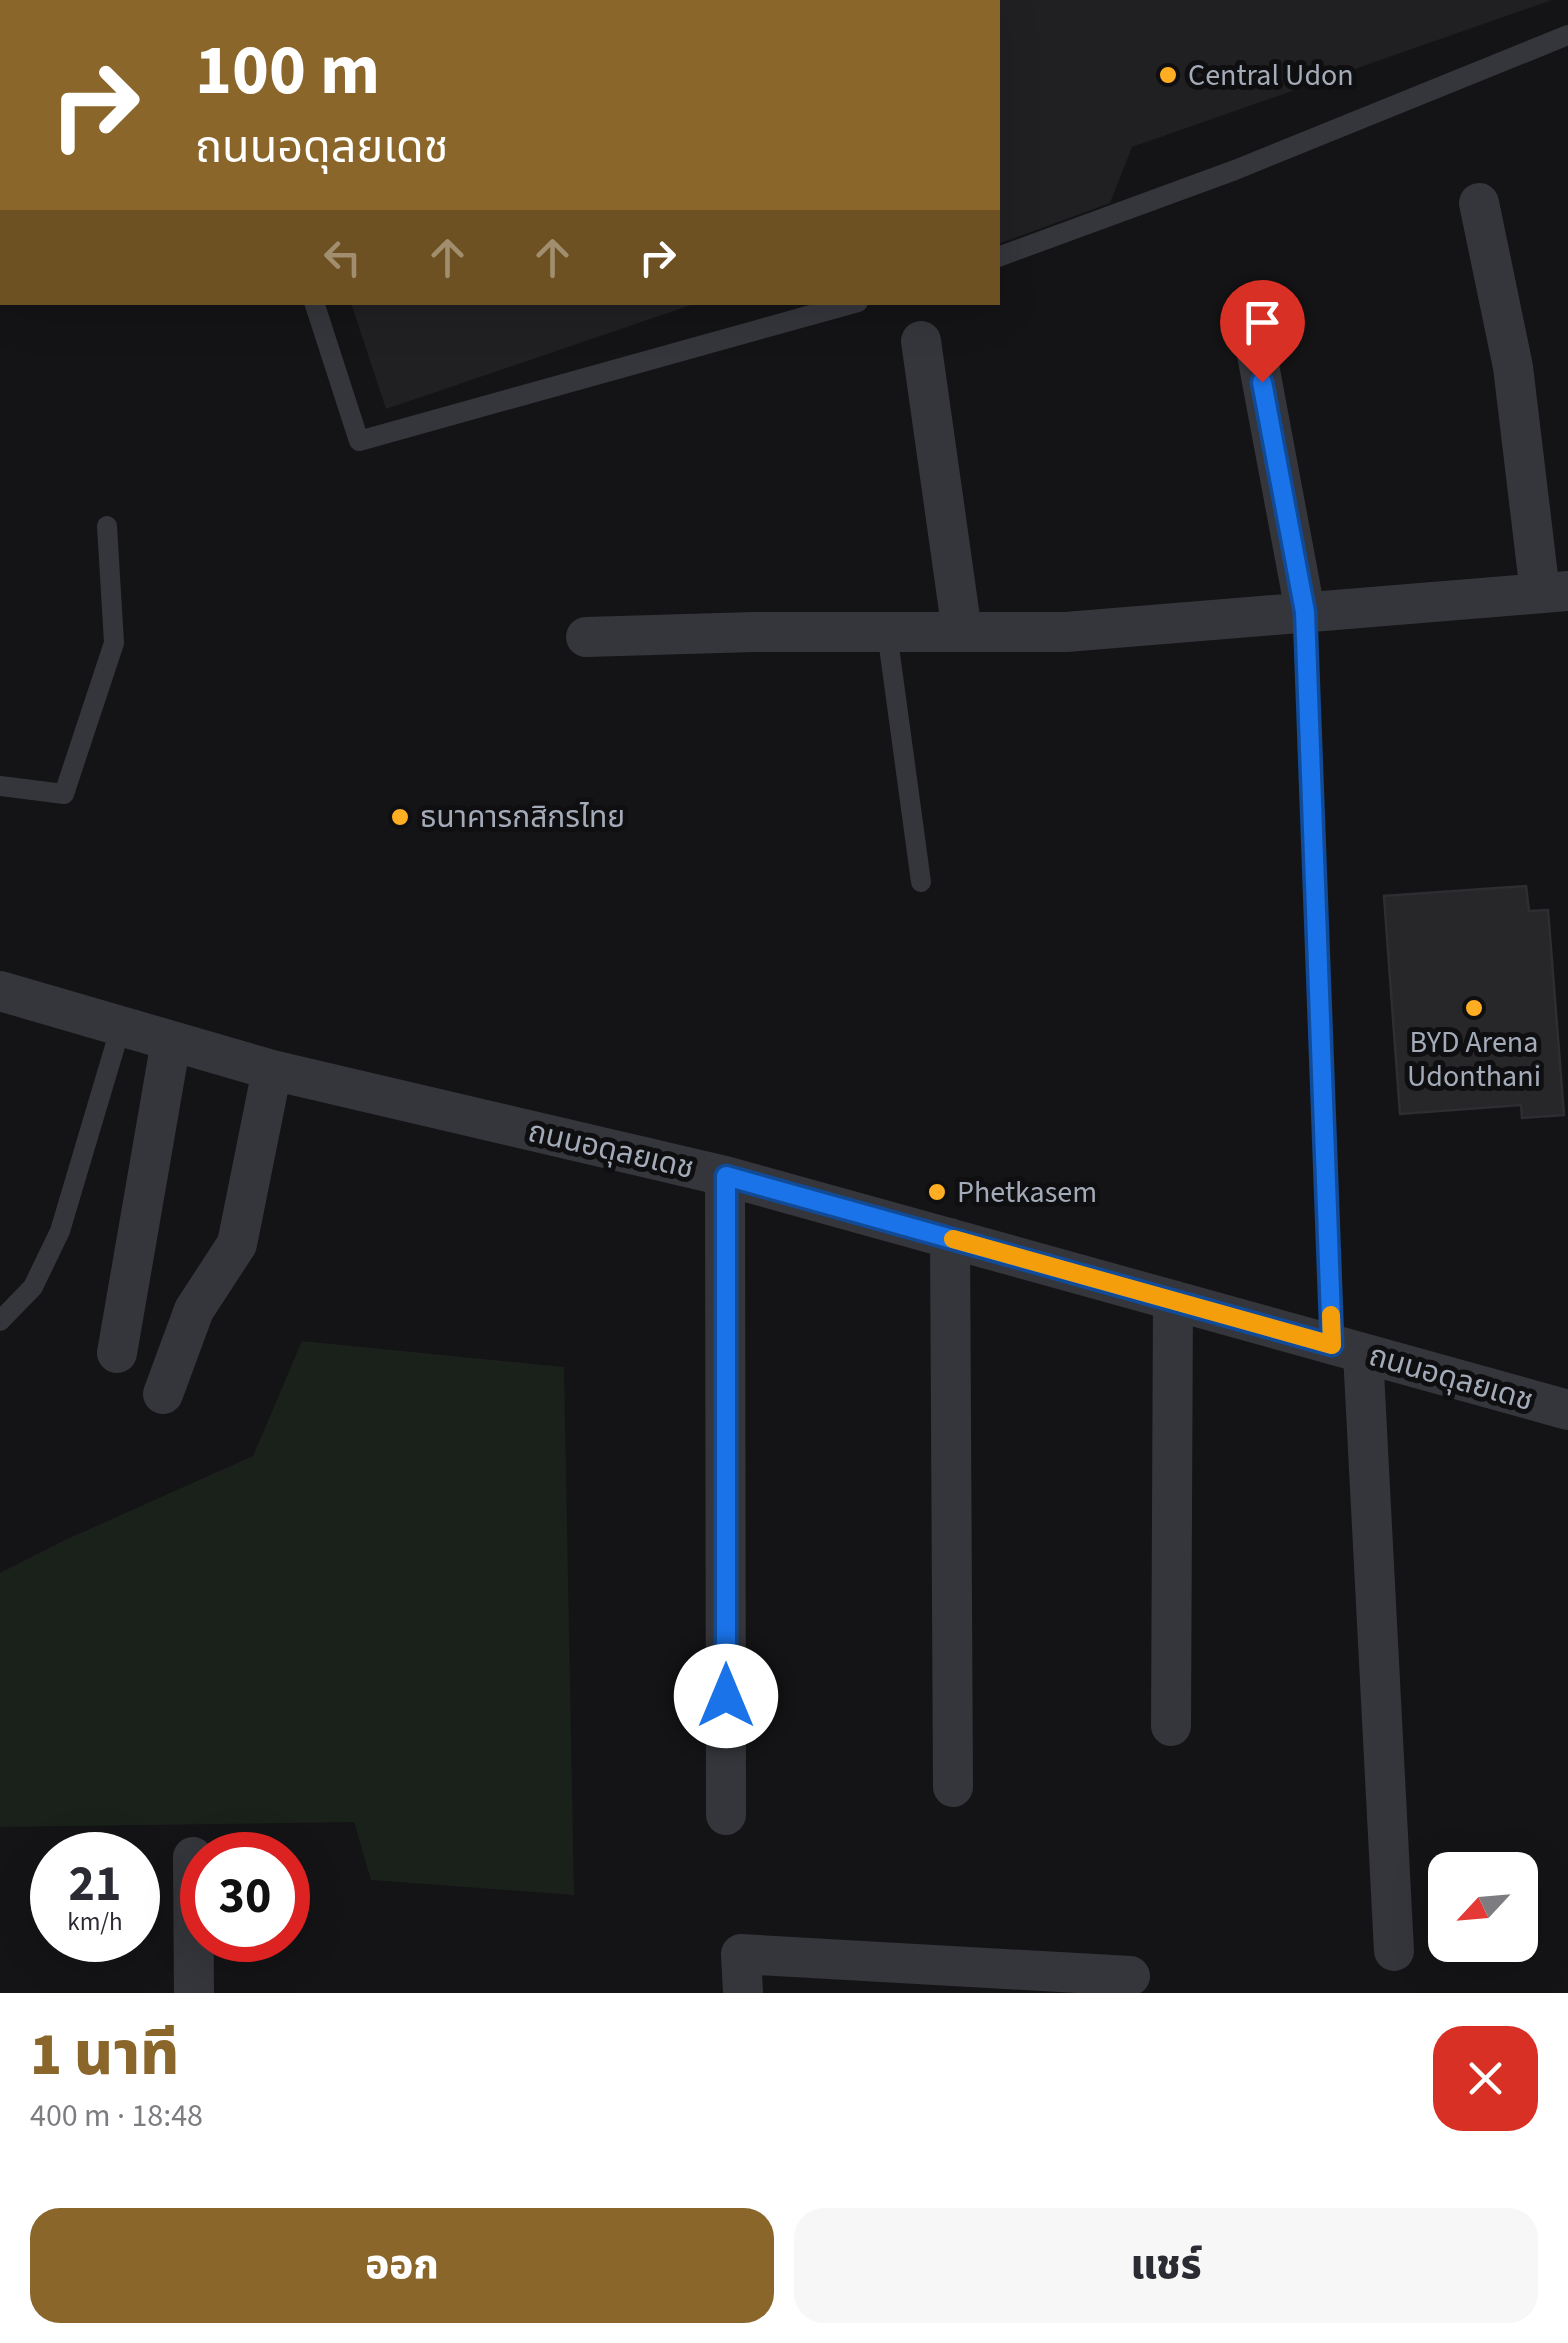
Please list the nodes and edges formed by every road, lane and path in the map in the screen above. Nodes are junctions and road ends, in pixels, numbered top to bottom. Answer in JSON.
{"nodes":[{"id":1,"x":1568,"y":35,"type":"edge"},
{"id":2,"x":1479,"y":203,"type":"dead end"},
{"id":3,"x":1000,"y":256,"type":"edge"},
{"id":4,"x":315,"y":305,"type":"edge"},
{"id":5,"x":847,"y":305,"type":"edge"},
{"id":6,"x":921,"y":341,"type":"dead end"},
{"id":7,"x":1254,"y":344,"type":"dead end"},
{"id":8,"x":107,"y":526,"type":"dead end"},
{"id":9,"x":1554,"y":592,"type":"edge"},
{"id":10,"x":1305,"y":612,"type":"junction"},
{"id":11,"x":887,"y":632,"type":"junction"},
{"id":12,"x":962,"y":632,"type":"junction"},
{"id":13,"x":586,"y":638,"type":"dead end"},
{"id":14,"x":0,"y":786,"type":"edge"},
{"id":15,"x":921,"y":882,"type":"dead end"},
{"id":16,"x":0,"y":991,"type":"edge"},
{"id":17,"x":122,"y":1026,"type":"junction"},
{"id":18,"x":171,"y":1041,"type":"junction"},
{"id":19,"x":272,"y":1070,"type":"junction"},
{"id":20,"x":726,"y":1176,"type":"junction"},
{"id":21,"x":950,"y":1238,"type":"junction"},
{"id":22,"x":1173,"y":1300,"type":"junction"},
{"id":23,"x":0,"y":1321,"type":"edge"},
{"id":24,"x":1347,"y":1349,"type":"junction"},
{"id":25,"x":117,"y":1352,"type":"dead end"},
{"id":26,"x":162,"y":1394,"type":"dead end"},
{"id":27,"x":1568,"y":1410,"type":"edge"},
{"id":28,"x":1171,"y":1726,"type":"dead end"},
{"id":29,"x":954,"y":1787,"type":"dead end"},
{"id":30,"x":726,"y":1815,"type":"dead end"},
{"id":31,"x":1394,"y":1951,"type":"dead end"},
{"id":32,"x":194,"y":1962,"type":"edge"},
{"id":33,"x":1130,"y":1976,"type":"dead end"},
{"id":34,"x":194,"y":1993,"type":"edge"},
{"id":35,"x":743,"y":1993,"type":"edge"}],
"edges":[{"from":1,"to":3,"type":"lane"},
{"from":2,"to":9,"type":"street"},
{"from":4,"to":5,"type":"lane"},
{"from":6,"to":12,"type":"street"},
{"from":7,"to":10,"type":"street"},
{"from":8,"to":14,"type":"lane"},
{"from":9,"to":10,"type":"street"},
{"from":10,"to":12,"type":"street"},
{"from":10,"to":24,"type":"lane"},
{"from":11,"to":12,"type":"street"},
{"from":11,"to":13,"type":"street"},
{"from":11,"to":15,"type":"lane"},
{"from":16,"to":17,"type":"street","name":"ถนนอดุลยเดช"},
{"from":17,"to":18,"type":"street","name":"ถนนอดุลยเดช"},
{"from":17,"to":23,"type":"lane"},
{"from":18,"to":19,"type":"street","name":"ถนนอดุลยเดช"},
{"from":18,"to":25,"type":"street"},
{"from":19,"to":20,"type":"street","name":"ถนนอดุลยเดช"},
{"from":19,"to":26,"type":"street"},
{"from":20,"to":21,"type":"street","name":"ถนนอดุลยเดช"},
{"from":20,"to":30,"type":"street"},
{"from":21,"to":22,"type":"street","name":"ถนนอดุลยเดช"},
{"from":21,"to":29,"type":"street"},
{"from":22,"to":24,"type":"street","name":"ถนนอดุลยเดช"},
{"from":22,"to":28,"type":"street"},
{"from":24,"to":27,"type":"street","name":"ถนนอดุลยเดช"},
{"from":24,"to":31,"type":"street"},
{"from":32,"to":34,"type":"street"},
{"from":33,"to":35,"type":"street"}]}
